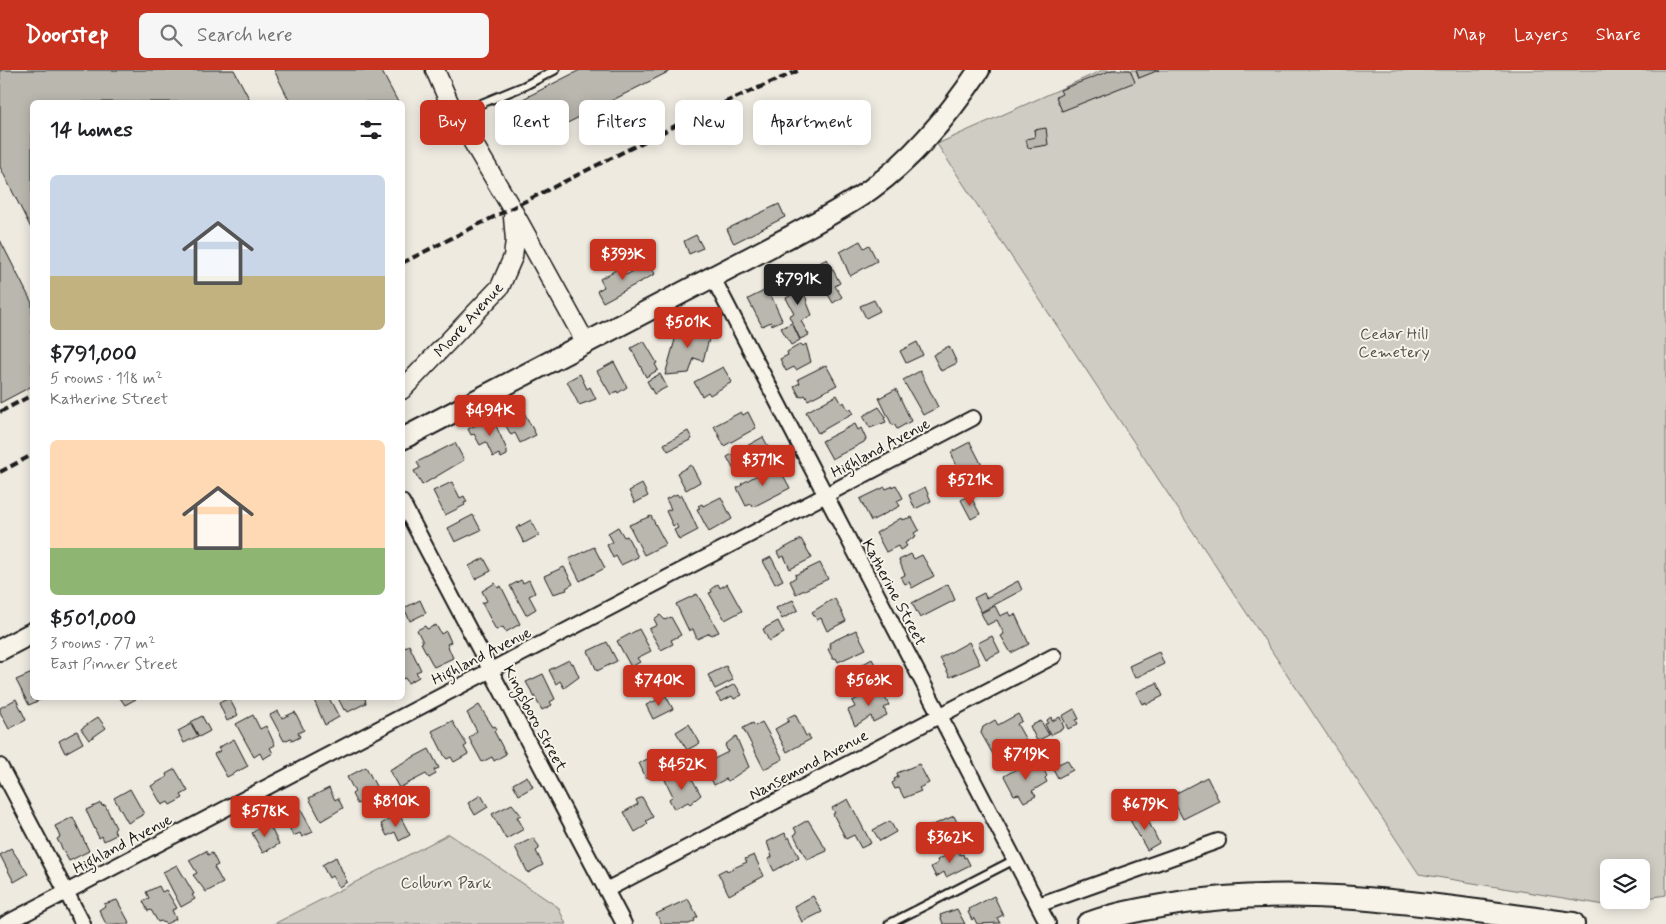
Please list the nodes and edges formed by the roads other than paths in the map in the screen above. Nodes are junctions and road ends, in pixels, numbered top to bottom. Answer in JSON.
{"nodes":[{"id":1,"x":435,"y":70,"type":"edge"},
{"id":2,"x":555,"y":70,"type":"edge"},
{"id":3,"x":980,"y":70,"type":"edge"},
{"id":4,"x":448,"y":100,"type":"edge"},
{"id":5,"x":485,"y":102,"type":"edge"},
{"id":6,"x":474,"y":145,"type":"edge"},
{"id":7,"x":512,"y":209,"type":"junction"},
{"id":8,"x":712,"y":276,"type":"junction"},
{"id":9,"x":586,"y":343,"type":"junction"},
{"id":10,"x":405,"y":387,"type":"edge"},
{"id":11,"x":973,"y":418,"type":"dead end"},
{"id":12,"x":405,"y":437,"type":"edge"},
{"id":13,"x":825,"y":496,"type":"junction"},
{"id":14,"x":405,"y":508,"type":"edge"},
{"id":15,"x":30,"y":634,"type":"edge"},
{"id":16,"x":0,"y":650,"type":"edge"},
{"id":17,"x":1054,"y":656,"type":"dead end"},
{"id":18,"x":491,"y":670,"type":"junction"},
{"id":19,"x":939,"y":715,"type":"junction"},
{"id":20,"x":0,"y":766,"type":"edge"},
{"id":21,"x":1218,"y":841,"type":"dead end"},
{"id":22,"x":1014,"y":860,"type":"junction"},
{"id":23,"x":606,"y":890,"type":"junction"},
{"id":24,"x":66,"y":892,"type":"junction"},
{"id":25,"x":1038,"y":905,"type":"junction"},
{"id":26,"x":5,"y":924,"type":"edge"},
{"id":27,"x":83,"y":924,"type":"edge"},
{"id":28,"x":624,"y":924,"type":"edge"},
{"id":29,"x":888,"y":924,"type":"edge"},
{"id":30,"x":1048,"y":924,"type":"edge"},
{"id":31,"x":1088,"y":924,"type":"edge"},
{"id":32,"x":1573,"y":924,"type":"edge"}],
"edges":[{"from":1,"to":4,"type":"street","name":"Moore Avenue"},
{"from":2,"to":5,"type":"lane"},
{"from":3,"to":8,"type":"main road"},
{"from":6,"to":7,"type":"street","name":"Moore Avenue"},
{"from":7,"to":9,"type":"street","name":"Moore Avenue"},
{"from":7,"to":10,"type":"street","name":"Moore Avenue"},
{"from":8,"to":9,"type":"main road"},
{"from":8,"to":13,"type":"street","name":"Katherine Street"},
{"from":9,"to":12,"type":"main road"},
{"from":11,"to":13,"type":"street","name":"Highland Avenue"},
{"from":13,"to":18,"type":"street","name":"Highland Avenue"},
{"from":13,"to":19,"type":"street","name":"Katherine Street"},
{"from":14,"to":18,"type":"street","name":"Kingsboro Street"},
{"from":15,"to":16,"type":"main road"},
{"from":17,"to":19,"type":"street","name":"Nansemond Avenue"},
{"from":18,"to":23,"type":"street","name":"Kingsboro Street"},
{"from":18,"to":24,"type":"street","name":"Highland Avenue"},
{"from":19,"to":22,"type":"street","name":"Katherine Street"},
{"from":19,"to":23,"type":"street","name":"Nansemond Avenue"},
{"from":20,"to":24,"type":"street"},
{"from":21,"to":25,"type":"street"},
{"from":22,"to":25,"type":"street","name":"Katherine Street"},
{"from":22,"to":29,"type":"lane"},
{"from":23,"to":28,"type":"street","name":"Kingsboro Street"},
{"from":24,"to":26,"type":"street","name":"Highland Avenue"},
{"from":24,"to":27,"type":"street"},
{"from":25,"to":30,"type":"street","name":"Katherine Street"},
{"from":31,"to":32,"type":"main road"}]}
